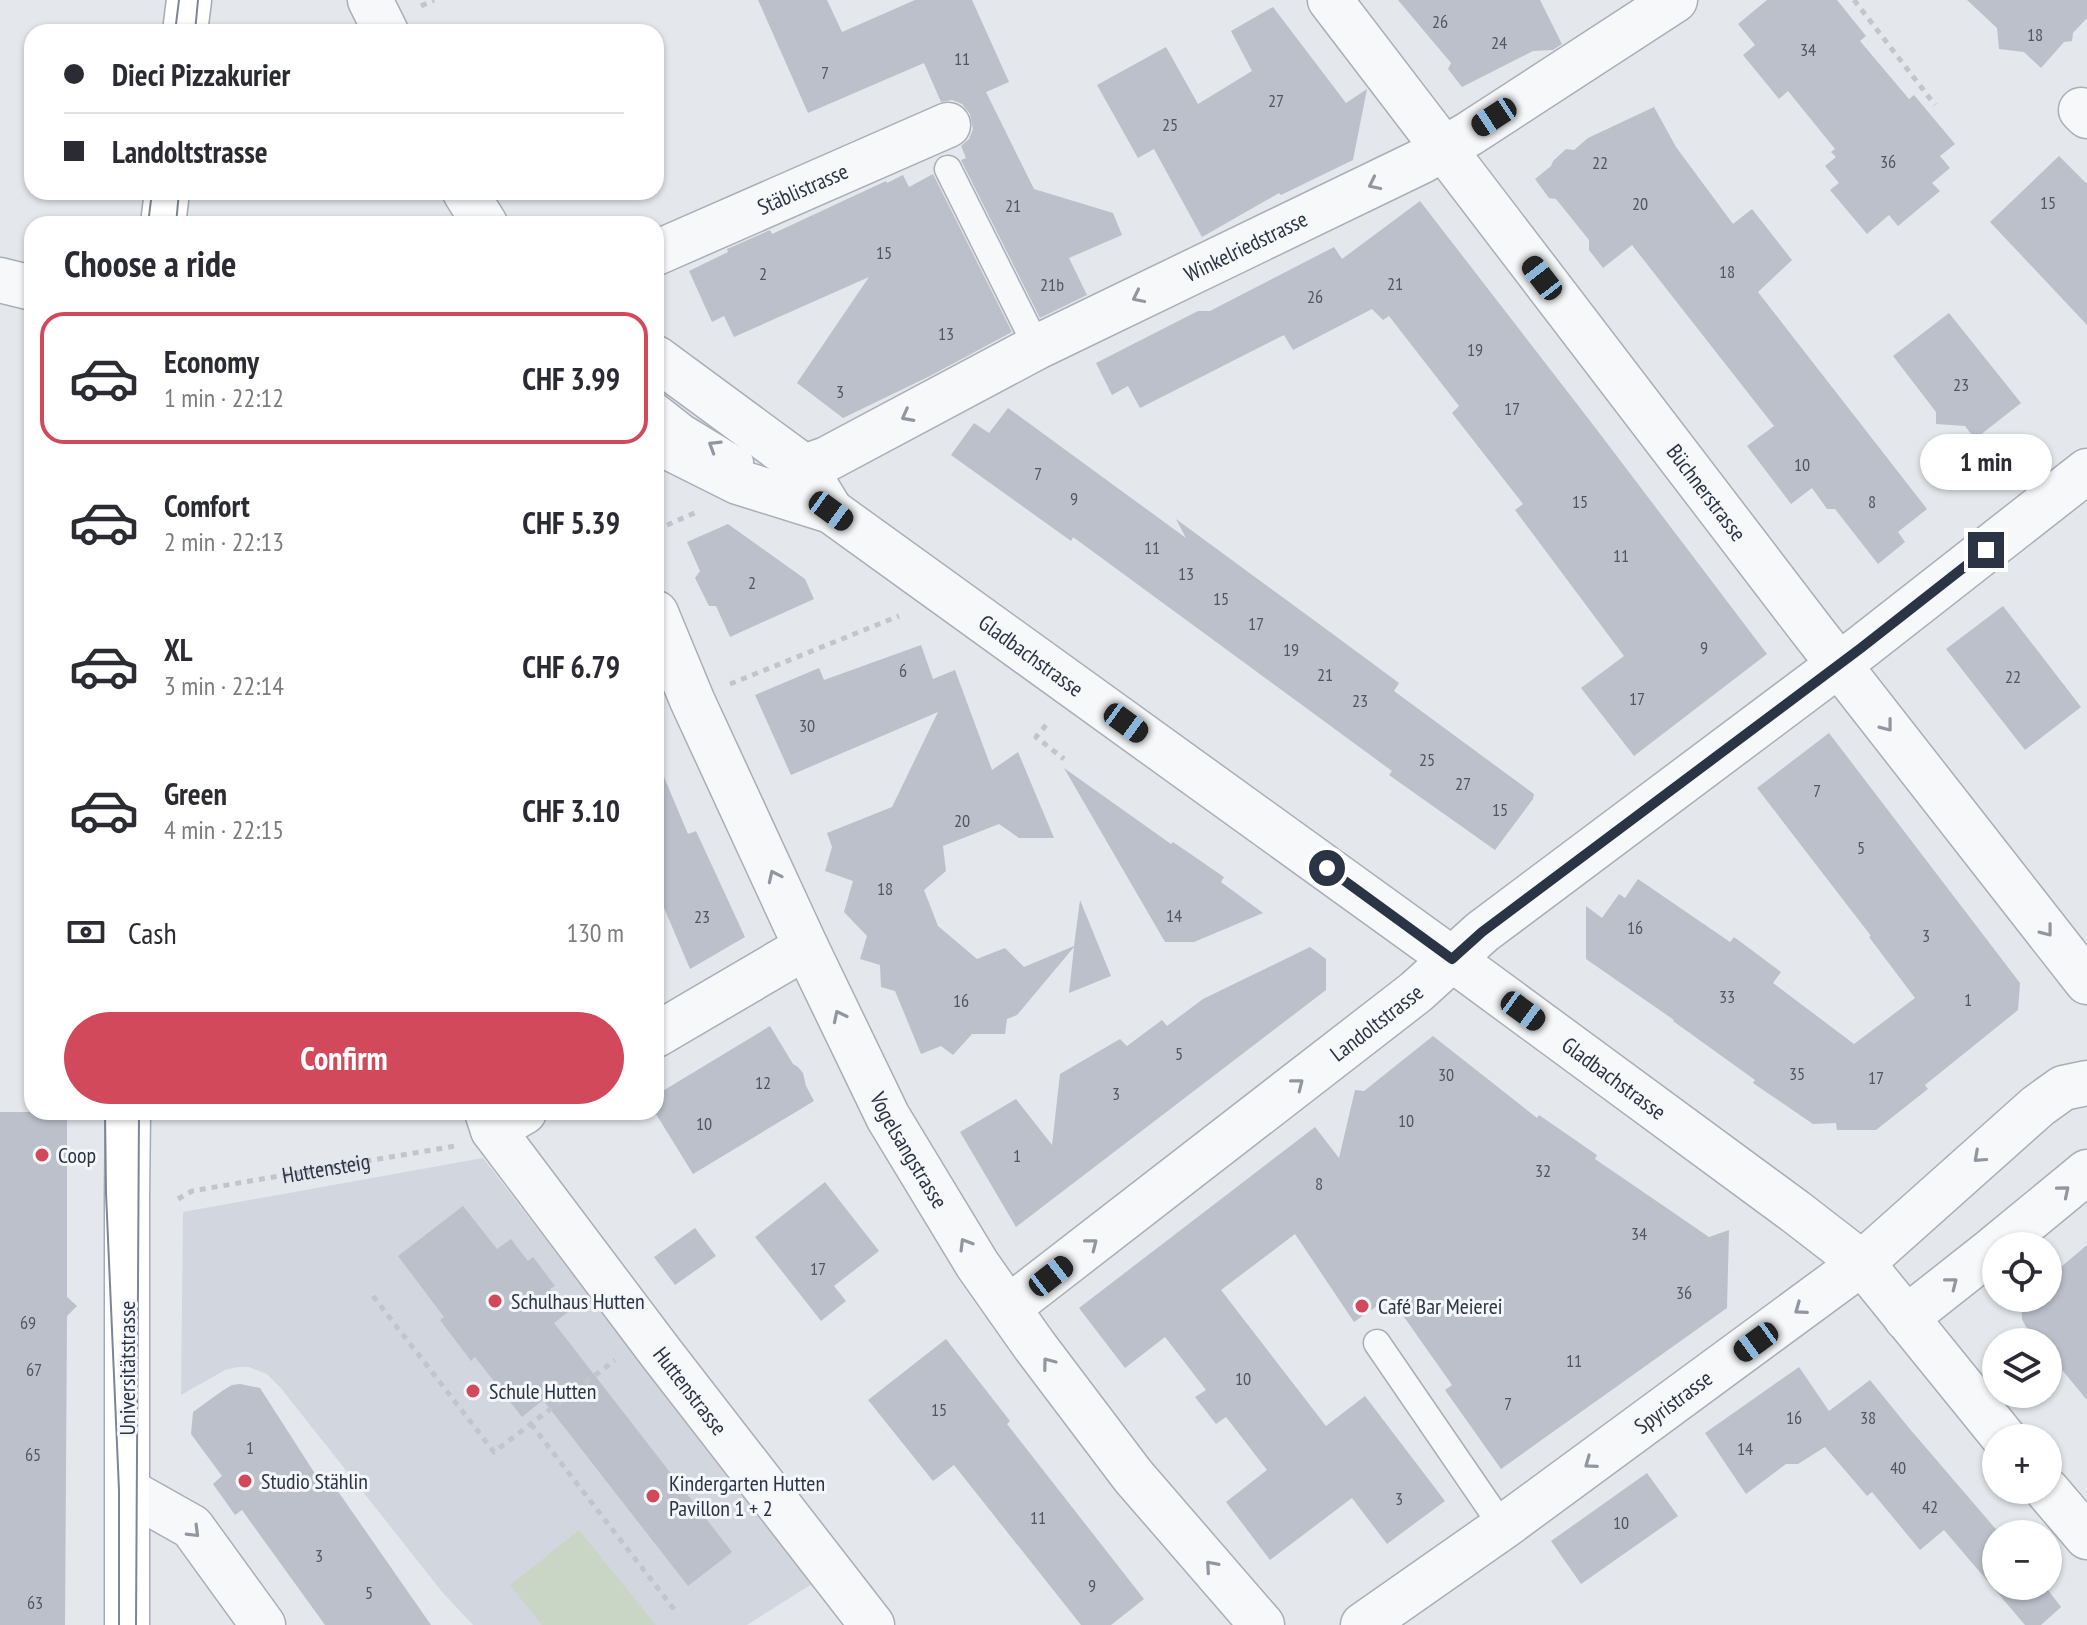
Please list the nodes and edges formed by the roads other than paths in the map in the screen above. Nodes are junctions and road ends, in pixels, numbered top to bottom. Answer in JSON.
{"nodes":[{"id":1,"x":189,"y":0,"type":"edge"},
{"id":2,"x":370,"y":0,"type":"edge"},
{"id":3,"x":1330,"y":0,"type":"edge"},
{"id":4,"x":1675,"y":0,"type":"edge"},
{"id":5,"x":186,"y":24,"type":"edge"},
{"id":6,"x":382,"y":24,"type":"edge"},
{"id":7,"x":948,"y":125,"type":"dead end"},
{"id":8,"x":1443,"y":149,"type":"junction"},
{"id":9,"x":948,"y":169,"type":"dead end"},
{"id":10,"x":664,"y":249,"type":"edge"},
{"id":11,"x":0,"y":280,"type":"edge"},
{"id":12,"x":24,"y":286,"type":"edge"},
{"id":13,"x":1037,"y":347,"type":"junction"},
{"id":14,"x":664,"y":364,"type":"edge"},
{"id":15,"x":664,"y":412,"type":"edge"},
{"id":16,"x":664,"y":445,"type":"edge"},
{"id":17,"x":804,"y":467,"type":"junction"},
{"id":18,"x":2087,"y":471,"type":"edge"},
{"id":19,"x":831,"y":511,"type":"junction"},
{"id":20,"x":664,"y":632,"type":"edge"},
{"id":21,"x":1839,"y":665,"type":"junction"},
{"id":22,"x":806,"y":947,"type":"junction"},
{"id":23,"x":1452,"y":959,"type":"junction"},
{"id":24,"x":2087,"y":982,"type":"edge"},
{"id":25,"x":664,"y":1030,"type":"edge"},
{"id":26,"x":2087,"y":1083,"type":"edge"},
{"id":27,"x":128,"y":1120,"type":"edge"},
{"id":28,"x":490,"y":1125,"type":"edge"},
{"id":29,"x":2087,"y":1172,"type":"edge"},
{"id":30,"x":2013,"y":1232,"type":"edge"},
{"id":31,"x":1982,"y":1257,"type":"edge"},
{"id":32,"x":1862,"y":1263,"type":"junction"},
{"id":33,"x":1008,"y":1308,"type":"junction"},
{"id":34,"x":1906,"y":1318,"type":"junction"},
{"id":35,"x":1377,"y":1343,"type":"dead end"},
{"id":36,"x":1993,"y":1424,"type":"edge"},
{"id":37,"x":128,"y":1491,"type":"junction"},
{"id":38,"x":2059,"y":1504,"type":"edge"},
{"id":39,"x":1503,"y":1527,"type":"junction"},
{"id":40,"x":2087,"y":1537,"type":"edge"},
{"id":41,"x":127,"y":1625,"type":"edge"},
{"id":42,"x":263,"y":1625,"type":"edge"},
{"id":43,"x":872,"y":1625,"type":"edge"},
{"id":44,"x":1262,"y":1625,"type":"edge"},
{"id":45,"x":1363,"y":1625,"type":"edge"}],
"edges":[{"from":1,"to":5,"type":"main road"},
{"from":2,"to":6,"type":"street"},
{"from":3,"to":8,"type":"street","name":"Büchnerstrasse"},
{"from":4,"to":8,"type":"street","name":"Winkelriedstrasse"},
{"from":7,"to":10,"type":"street","name":"Stäblistrasse"},
{"from":8,"to":13,"type":"street","name":"Winkelriedstrasse","one_way":true},
{"from":8,"to":21,"type":"street","name":"Büchnerstrasse"},
{"from":9,"to":13,"type":"lane"},
{"from":11,"to":12,"type":"street"},
{"from":13,"to":17,"type":"street","name":"Winkelriedstrasse","one_way":true},
{"from":14,"to":17,"type":"street","name":"Gladbachstrasse"},
{"from":19,"to":15,"type":"lane","name":"Gladbachstrasse","one_way":true},
{"from":16,"to":19,"type":"street","name":"Gladbachstrasse"},
{"from":17,"to":19,"type":"street","name":"Gladbachstrasse"},
{"from":18,"to":21,"type":"street","name":"Landoltstrasse"},
{"from":19,"to":23,"type":"street","name":"Gladbachstrasse"},
{"from":22,"to":20,"type":"street","name":"Vogelsangstrasse","one_way":true},
{"from":21,"to":23,"type":"street","name":"Landoltstrasse"},
{"from":21,"to":24,"type":"street","name":"Büchnerstrasse","one_way":true},
{"from":22,"to":25,"type":"street"},
{"from":33,"to":22,"type":"street","name":"Vogelsangstrasse","one_way":true},
{"from":23,"to":32,"type":"street","name":"Gladbachstrasse"},
{"from":33,"to":23,"type":"street","name":"Landoltstrasse","one_way":true},
{"from":26,"to":32,"type":"street","name":"Spyristrasse","one_way":true},
{"from":27,"to":37,"type":"main road","name":"Universitätstrasse"},
{"from":28,"to":43,"type":"street","name":"Huttenstrasse"},
{"from":30,"to":29,"type":"street","one_way":true},
{"from":34,"to":31,"type":"street","one_way":true},
{"from":32,"to":34,"type":"street","name":"Gladbachstrasse"},
{"from":32,"to":39,"type":"street","name":"Spyristrasse","one_way":true},
{"from":44,"to":33,"type":"street","name":"Vogelsangstrasse","one_way":true},
{"from":34,"to":36,"type":"street","name":"Gladbachstrasse"},
{"from":35,"to":39,"type":"lane"},
{"from":37,"to":41,"type":"main road","name":"Universitätstrasse"},
{"from":37,"to":42,"type":"street","one_way":true},
{"from":38,"to":40,"type":"street"},
{"from":39,"to":45,"type":"street","name":"Spyristrasse"}]}
